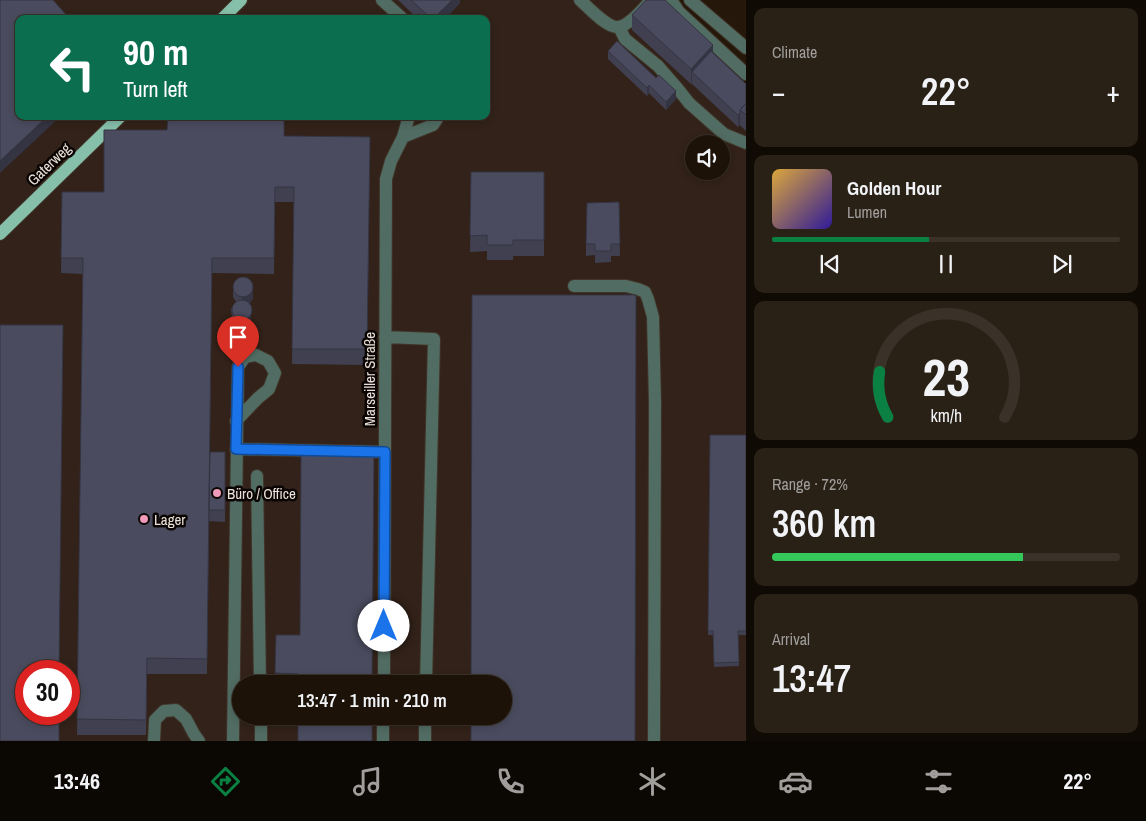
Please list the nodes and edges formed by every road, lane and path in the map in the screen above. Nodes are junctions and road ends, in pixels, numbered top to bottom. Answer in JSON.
{"nodes":[{"id":1,"x":241,"y":0,"type":"edge"},
{"id":2,"x":382,"y":0,"type":"edge"},
{"id":3,"x":580,"y":0,"type":"edge"},
{"id":4,"x":651,"y":0,"type":"edge"},
{"id":5,"x":671,"y":0,"type":"edge"},
{"id":6,"x":690,"y":0,"type":"edge"},
{"id":7,"x":226,"y":15,"type":"edge"},
{"id":8,"x":399,"y":15,"type":"edge"},
{"id":9,"x":619,"y":27,"type":"junction"},
{"id":10,"x":746,"y":48,"type":"edge"},
{"id":11,"x":746,"y":74,"type":"edge"},
{"id":12,"x":117,"y":120,"type":"edge"},
{"id":13,"x":409,"y":120,"type":"edge"},
{"id":14,"x":436,"y":120,"type":"edge"},
{"id":15,"x":403,"y":137,"type":"junction"},
{"id":16,"x":746,"y":143,"type":"edge"},
{"id":17,"x":0,"y":234,"type":"edge"},
{"id":18,"x":574,"y":286,"type":"dead end"},
{"id":19,"x":385,"y":337,"type":"junction"},
{"id":20,"x":236,"y":421,"type":"junction"},
{"id":21,"x":236,"y":449,"type":"junction"},
{"id":22,"x":385,"y":452,"type":"junction"},
{"id":23,"x":257,"y":476,"type":"dead end"},
{"id":24,"x":260,"y":675,"type":"edge"},
{"id":25,"x":384,"y":675,"type":"edge"},
{"id":26,"x":426,"y":675,"type":"edge"},
{"id":27,"x":261,"y":725,"type":"edge"},
{"id":28,"x":383,"y":725,"type":"edge"},
{"id":29,"x":425,"y":725,"type":"edge"},
{"id":30,"x":154,"y":741,"type":"edge"},
{"id":31,"x":199,"y":741,"type":"edge"},
{"id":32,"x":233,"y":741,"type":"edge"},
{"id":33,"x":261,"y":741,"type":"edge"},
{"id":34,"x":383,"y":741,"type":"edge"},
{"id":35,"x":424,"y":741,"type":"edge"},
{"id":36,"x":654,"y":741,"type":"edge"}],
"edges":[{"from":1,"to":7,"type":"main road"},
{"from":2,"to":8,"type":"street"},
{"from":3,"to":9,"type":"street"},
{"from":4,"to":9,"type":"street"},
{"from":5,"to":11,"type":"street"},
{"from":6,"to":10,"type":"street"},
{"from":9,"to":16,"type":"street"},
{"from":12,"to":17,"type":"main road","name":"Gaterweg"},
{"from":13,"to":15,"type":"street","name":"Marseiller Straße"},
{"from":14,"to":15,"type":"street"},
{"from":15,"to":19,"type":"street","name":"Marseiller Straße"},
{"from":18,"to":36,"type":"street"},
{"from":19,"to":22,"type":"street","name":"Marseiller Straße"},
{"from":19,"to":26,"type":"street"},
{"from":20,"to":20,"type":"street"},
{"from":20,"to":21,"type":"street"},
{"from":21,"to":22,"type":"street"},
{"from":21,"to":32,"type":"street"},
{"from":22,"to":25,"type":"street","name":"Marseiller Straße"},
{"from":23,"to":24,"type":"street"},
{"from":27,"to":33,"type":"street"},
{"from":28,"to":34,"type":"street"},
{"from":29,"to":35,"type":"street"},
{"from":30,"to":31,"type":"street"}]}
